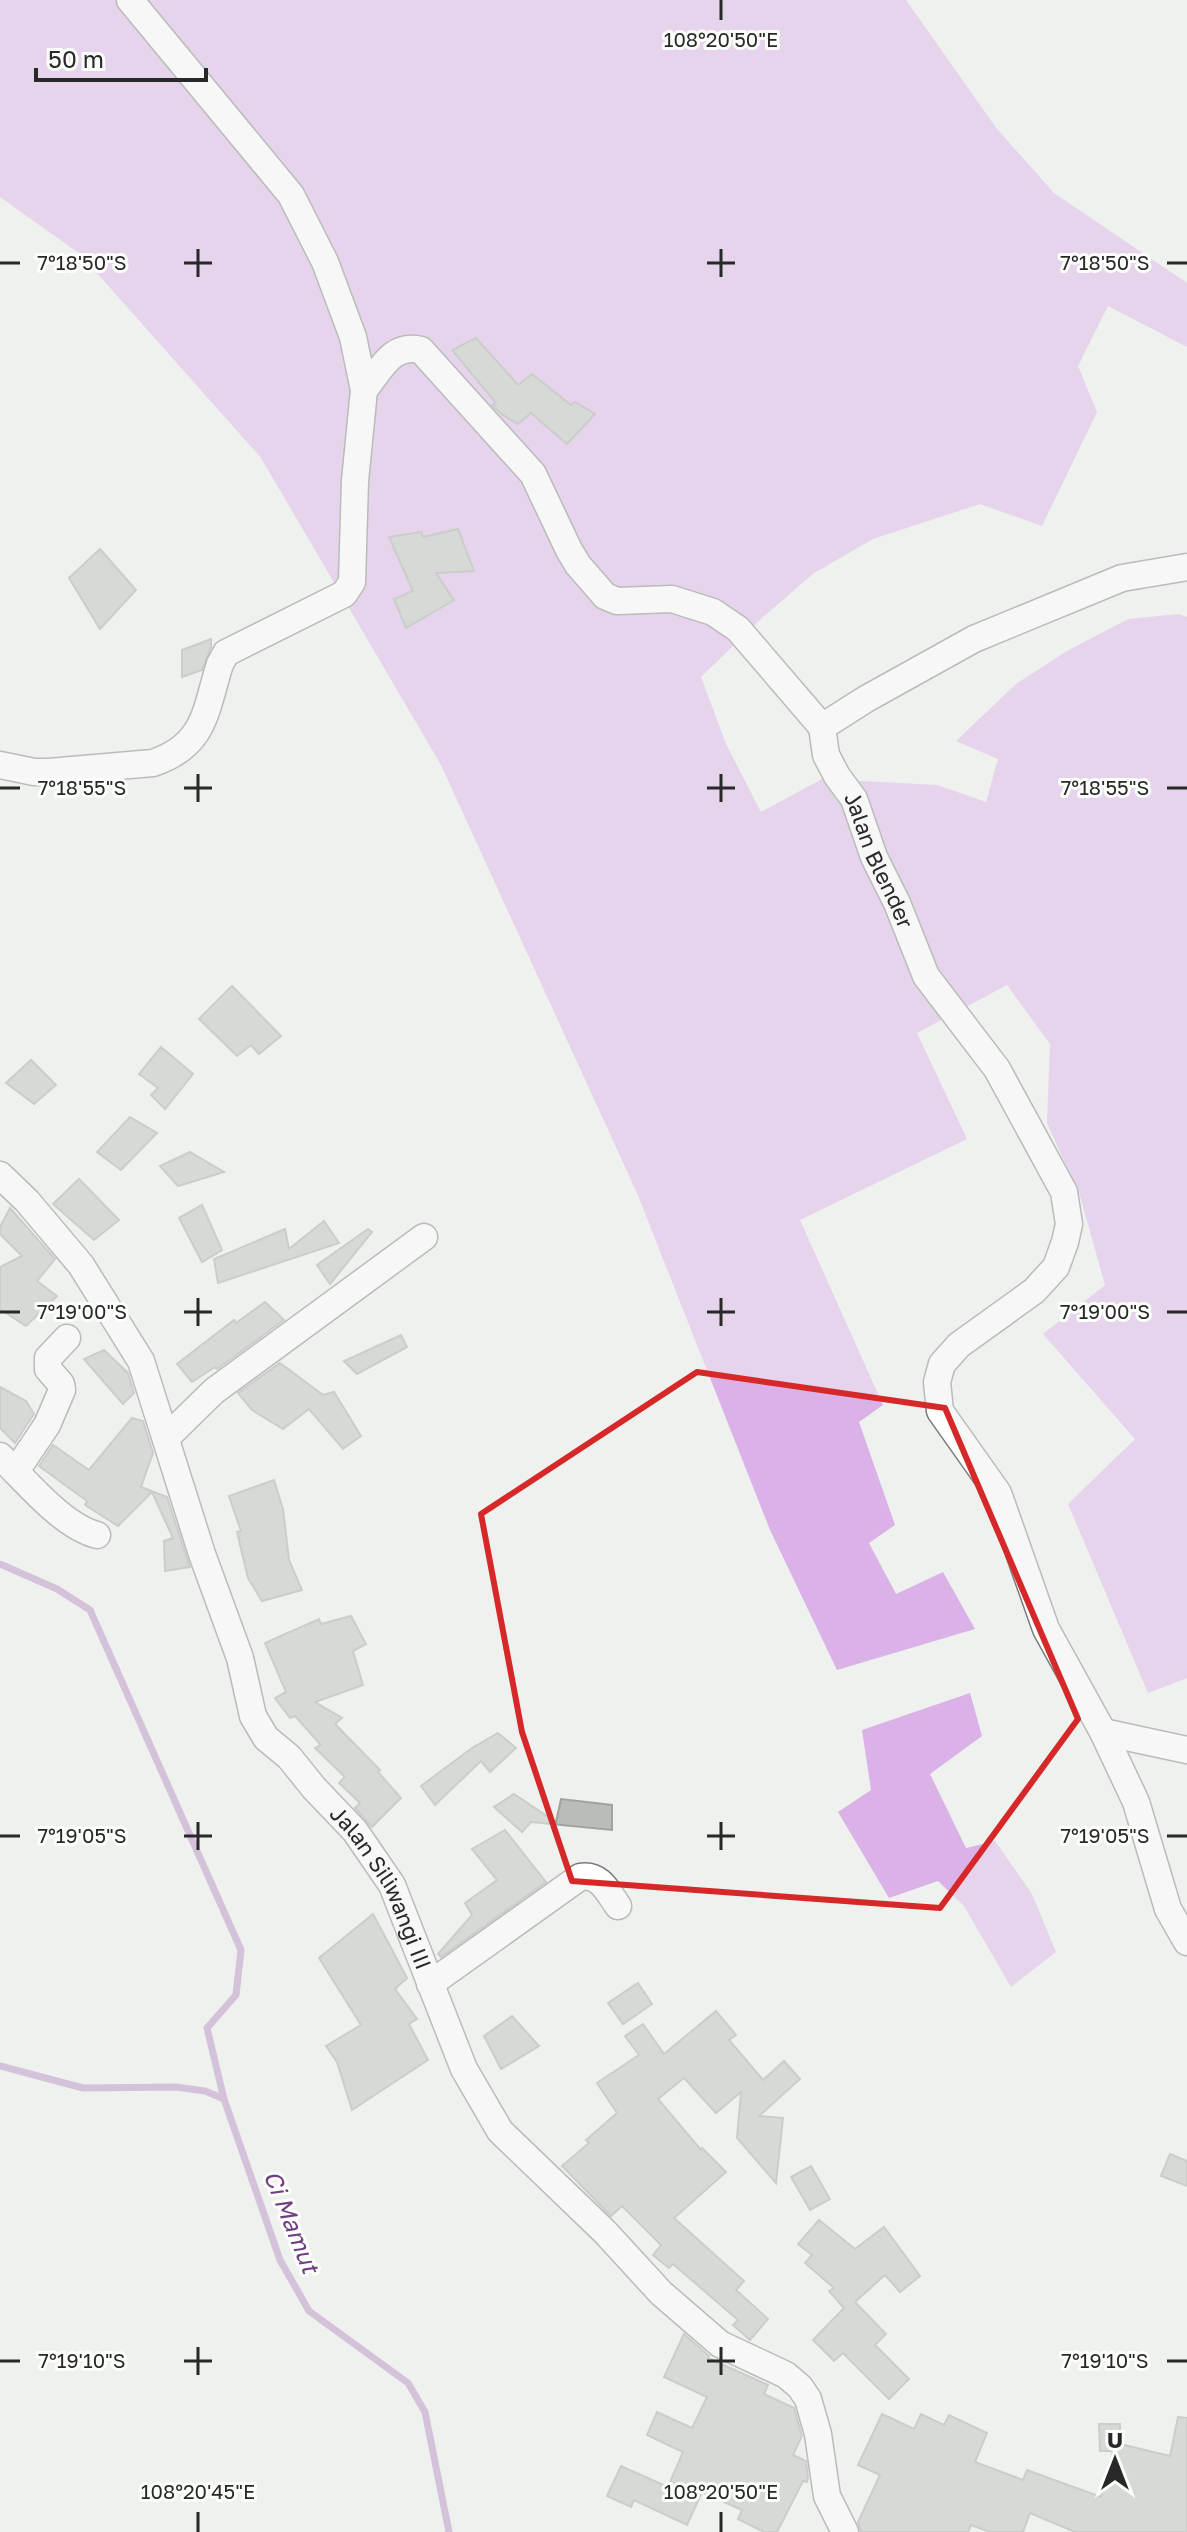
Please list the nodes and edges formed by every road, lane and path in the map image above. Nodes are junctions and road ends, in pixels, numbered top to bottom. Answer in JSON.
{"nodes":[{"id":1,"x":130,"y":0,"type":"edge"},
{"id":2,"x":364,"y":390,"type":"junction"},
{"id":3,"x":1187,"y":567,"type":"edge"},
{"id":4,"x":822,"y":727,"type":"junction"},
{"id":5,"x":0,"y":765,"type":"edge"},
{"id":6,"x":0,"y":1175,"type":"edge"},
{"id":7,"x":424,"y":1237,"type":"dead end"},
{"id":8,"x":67,"y":1338,"type":"dead end"},
{"id":9,"x":166,"y":1438,"type":"junction"},
{"id":10,"x":8,"y":1464,"type":"edge"},
{"id":11,"x":97,"y":1535,"type":"dead end"},
{"id":12,"x":1103,"y":1732,"type":"junction"},
{"id":13,"x":1187,"y":1750,"type":"edge"},
{"id":14,"x":618,"y":1906,"type":"dead end"},
{"id":15,"x":1187,"y":1942,"type":"edge"},
{"id":16,"x":430,"y":1984,"type":"junction"},
{"id":17,"x":845,"y":2532,"type":"edge"}],
"edges":[{"from":1,"to":2,"type":"street"},
{"from":2,"to":4,"type":"street"},
{"from":2,"to":5,"type":"street"},
{"from":3,"to":4,"type":"street"},
{"from":4,"to":12,"type":"street","name":"Jalan Blender"},
{"from":6,"to":9,"type":"street","name":"Jalan Siliwangi III"},
{"from":7,"to":9,"type":"street"},
{"from":8,"to":10,"type":"street"},
{"from":9,"to":16,"type":"street","name":"Jalan Siliwangi III"},
{"from":10,"to":11,"type":"street"},
{"from":12,"to":13,"type":"street"},
{"from":12,"to":15,"type":"street","name":"Jalan Blender"},
{"from":14,"to":16,"type":"street"},
{"from":16,"to":17,"type":"street","name":"Jalan Siliwangi III"}]}
